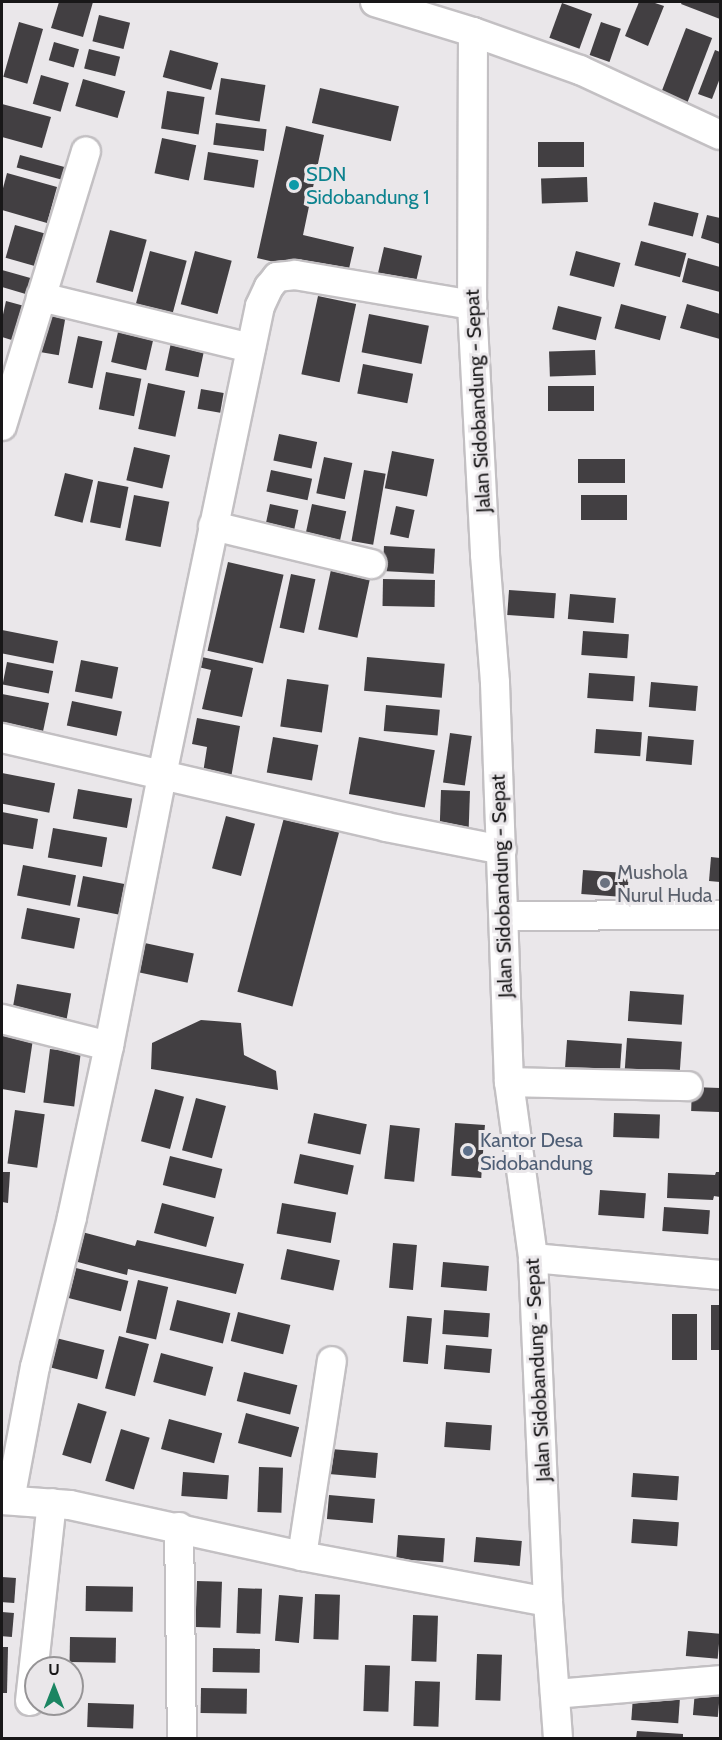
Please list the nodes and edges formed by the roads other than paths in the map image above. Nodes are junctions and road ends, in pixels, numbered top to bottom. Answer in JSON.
{"nodes":[{"id":1,"x":375,"y":2,"type":"edge"},
{"id":2,"x":473,"y":32,"type":"junction"},
{"id":3,"x":720,"y":135,"type":"edge"},
{"id":4,"x":86,"y":152,"type":"dead end"},
{"id":5,"x":40,"y":297,"type":"junction"},
{"id":6,"x":472,"y":305,"type":"junction"},
{"id":7,"x":251,"y":348,"type":"junction"},
{"id":8,"x":2,"y":426,"type":"edge"},
{"id":9,"x":213,"y":526,"type":"junction"},
{"id":10,"x":371,"y":564,"type":"dead end"},
{"id":11,"x":2,"y":738,"type":"edge"},
{"id":12,"x":162,"y":775,"type":"junction"},
{"id":13,"x":502,"y":850,"type":"junction"},
{"id":14,"x":720,"y":915,"type":"edge"},
{"id":15,"x":504,"y":916,"type":"junction"},
{"id":16,"x":2,"y":1019,"type":"edge"},
{"id":17,"x":108,"y":1046,"type":"junction"},
{"id":18,"x":509,"y":1082,"type":"junction"},
{"id":19,"x":688,"y":1086,"type":"dead end"},
{"id":20,"x":533,"y":1258,"type":"junction"},
{"id":21,"x":720,"y":1275,"type":"edge"},
{"id":22,"x":332,"y":1361,"type":"dead end"},
{"id":23,"x":6,"y":1500,"type":"edge"},
{"id":24,"x":52,"y":1503,"type":"junction"},
{"id":25,"x":179,"y":1527,"type":"junction"},
{"id":26,"x":302,"y":1556,"type":"junction"},
{"id":27,"x":548,"y":1602,"type":"junction"},
{"id":28,"x":35,"y":1656,"type":"edge"},
{"id":29,"x":720,"y":1680,"type":"edge"},
{"id":30,"x":555,"y":1694,"type":"junction"},
{"id":31,"x":182,"y":1738,"type":"edge"},
{"id":32,"x":558,"y":1738,"type":"edge"}],
"edges":[{"from":1,"to":2,"type":"street"},
{"from":2,"to":3,"type":"street"},
{"from":2,"to":6,"type":"street","name":"Jalan Sidobandung - Sepat"},
{"from":4,"to":5,"type":"street"},
{"from":5,"to":7,"type":"street"},
{"from":5,"to":8,"type":"street"},
{"from":6,"to":7,"type":"street"},
{"from":6,"to":13,"type":"street","name":"Jalan Sidobandung - Sepat"},
{"from":7,"to":9,"type":"street"},
{"from":9,"to":10,"type":"street"},
{"from":9,"to":12,"type":"street"},
{"from":11,"to":12,"type":"street"},
{"from":12,"to":13,"type":"street"},
{"from":12,"to":17,"type":"street"},
{"from":13,"to":15,"type":"street","name":"Jalan Sidobandung - Sepat"},
{"from":14,"to":15,"type":"street"},
{"from":15,"to":18,"type":"street","name":"Jalan Sidobandung - Sepat"},
{"from":16,"to":17,"type":"street"},
{"from":17,"to":23,"type":"street"},
{"from":18,"to":19,"type":"street"},
{"from":18,"to":20,"type":"street","name":"Jalan Sidobandung - Sepat"},
{"from":20,"to":21,"type":"street"},
{"from":20,"to":27,"type":"street","name":"Jalan Sidobandung - Sepat"},
{"from":22,"to":26,"type":"street"},
{"from":23,"to":24,"type":"street"},
{"from":24,"to":25,"type":"street"},
{"from":24,"to":28,"type":"street"},
{"from":25,"to":26,"type":"street"},
{"from":25,"to":31,"type":"street"},
{"from":26,"to":27,"type":"street"},
{"from":27,"to":30,"type":"street","name":"Jalan Sidobandung - Sepat"},
{"from":29,"to":30,"type":"street"},
{"from":30,"to":32,"type":"street","name":"Jalan Sidobandung - Sepat"}]}
